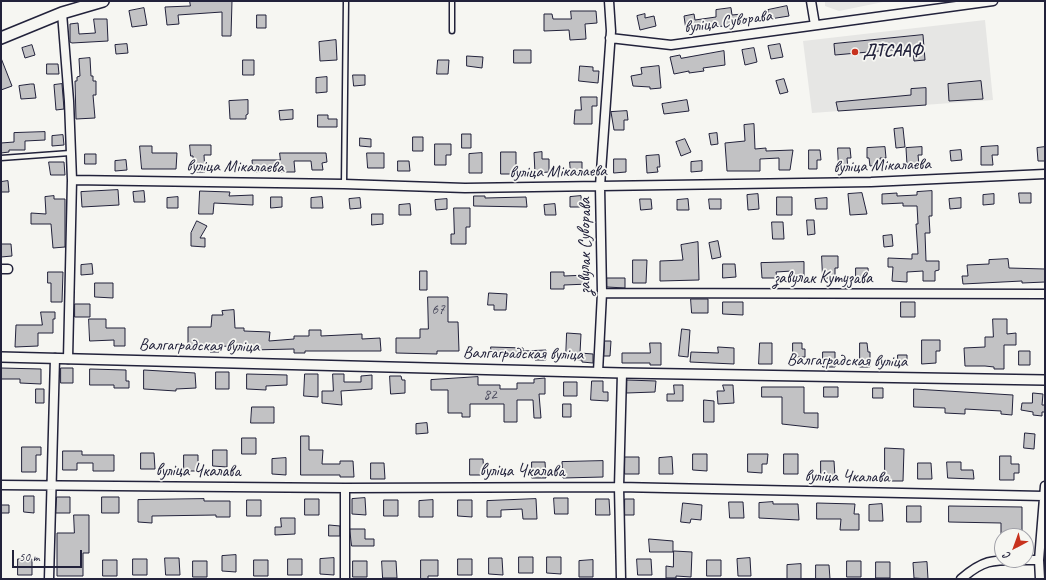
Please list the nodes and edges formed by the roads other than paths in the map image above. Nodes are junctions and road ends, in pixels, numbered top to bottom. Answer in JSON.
{"nodes":[{"id":1,"x":103,"y":1,"type":"edge"},
{"id":2,"x":346,"y":1,"type":"edge"},
{"id":3,"x":452,"y":1,"type":"edge"},
{"id":4,"x":609,"y":1,"type":"edge"},
{"id":5,"x":811,"y":1,"type":"edge"},
{"id":6,"x":993,"y":1,"type":"edge"},
{"id":7,"x":62,"y":13,"type":"junction"},
{"id":8,"x":815,"y":25,"type":"junction"},
{"id":9,"x":452,"y":31,"type":"dead end"},
{"id":10,"x":1,"y":38,"type":"edge"},
{"id":11,"x":610,"y":38,"type":"junction"},
{"id":12,"x":70,"y":153,"type":"junction"},
{"id":13,"x":1,"y":158,"type":"edge"},
{"id":14,"x":1045,"y":174,"type":"edge"},
{"id":15,"x":72,"y":180,"type":"junction"},
{"id":16,"x":344,"y":184,"type":"junction"},
{"id":17,"x":600,"y":186,"type":"junction"},
{"id":18,"x":602,"y":293,"type":"junction"},
{"id":19,"x":1045,"y":294,"type":"edge"},
{"id":20,"x":1,"y":358,"type":"edge"},
{"id":21,"x":55,"y":358,"type":"junction"},
{"id":22,"x":68,"y":359,"type":"junction"},
{"id":23,"x":598,"y":372,"type":"junction"},
{"id":24,"x":622,"y":373,"type":"junction"},
{"id":25,"x":1045,"y":380,"type":"edge"},
{"id":26,"x":1,"y":485,"type":"edge"},
{"id":27,"x":52,"y":485,"type":"junction"},
{"id":28,"x":1045,"y":486,"type":"edge"},
{"id":29,"x":619,"y":487,"type":"junction"},
{"id":30,"x":345,"y":488,"type":"junction"},
{"id":31,"x":1043,"y":496,"type":"junction"},
{"id":32,"x":994,"y":560,"type":"edge"},
{"id":33,"x":1034,"y":560,"type":"edge"},
{"id":34,"x":1039,"y":560,"type":"junction"},
{"id":35,"x":49,"y":579,"type":"edge"},
{"id":36,"x":345,"y":579,"type":"edge"},
{"id":37,"x":621,"y":579,"type":"edge"},
{"id":38,"x":961,"y":579,"type":"edge"},
{"id":39,"x":1040,"y":579,"type":"edge"}],
"edges":[{"from":1,"to":7,"type":"main road"},
{"from":2,"to":16,"type":"lane"},
{"from":3,"to":9,"type":"lane"},
{"from":4,"to":11,"type":"street","name":"завулак Суворава"},
{"from":5,"to":8,"type":"street"},
{"from":6,"to":8,"type":"street","name":"вуліца Суворава"},
{"from":7,"to":10,"type":"main road"},
{"from":7,"to":12,"type":"street"},
{"from":8,"to":11,"type":"street","name":"вуліца Суворава"},
{"from":11,"to":17,"type":"street","name":"завулак Суворава"},
{"from":12,"to":13,"type":"lane"},
{"from":12,"to":15,"type":"street"},
{"from":14,"to":17,"type":"street","name":"вуліца Мікалаева"},
{"from":15,"to":16,"type":"street","name":"вуліца Мікалаева"},
{"from":15,"to":22,"type":"street"},
{"from":16,"to":17,"type":"street","name":"вуліца Мікалаева"},
{"from":17,"to":18,"type":"street","name":"завулак Суворава"},
{"from":18,"to":19,"type":"street","name":"завулак Кутузава"},
{"from":18,"to":23,"type":"street","name":"завулак Суворава"},
{"from":20,"to":21,"type":"street","name":"Валгаградская вуліца"},
{"from":21,"to":22,"type":"street","name":"Валгаградская вуліца"},
{"from":21,"to":27,"type":"street"},
{"from":22,"to":23,"type":"street","name":"Валгаградская вуліца"},
{"from":23,"to":24,"type":"street","name":"Валгаградская вуліца"},
{"from":24,"to":25,"type":"street","name":"Валгаградская вуліца"},
{"from":24,"to":29,"type":"street"},
{"from":26,"to":27,"type":"street","name":"вуліца Чкалава"},
{"from":27,"to":30,"type":"street","name":"вуліца Чкалава"},
{"from":27,"to":35,"type":"street"},
{"from":28,"to":31,"type":"street"},
{"from":29,"to":30,"type":"street","name":"вуліца Чкалава"},
{"from":29,"to":31,"type":"street","name":"вуліца Чкалава"},
{"from":29,"to":37,"type":"street"},
{"from":30,"to":36,"type":"street"},
{"from":31,"to":34,"type":"street"},
{"from":32,"to":38,"type":"street"},
{"from":33,"to":34,"type":"street"},
{"from":34,"to":39,"type":"street"}]}
